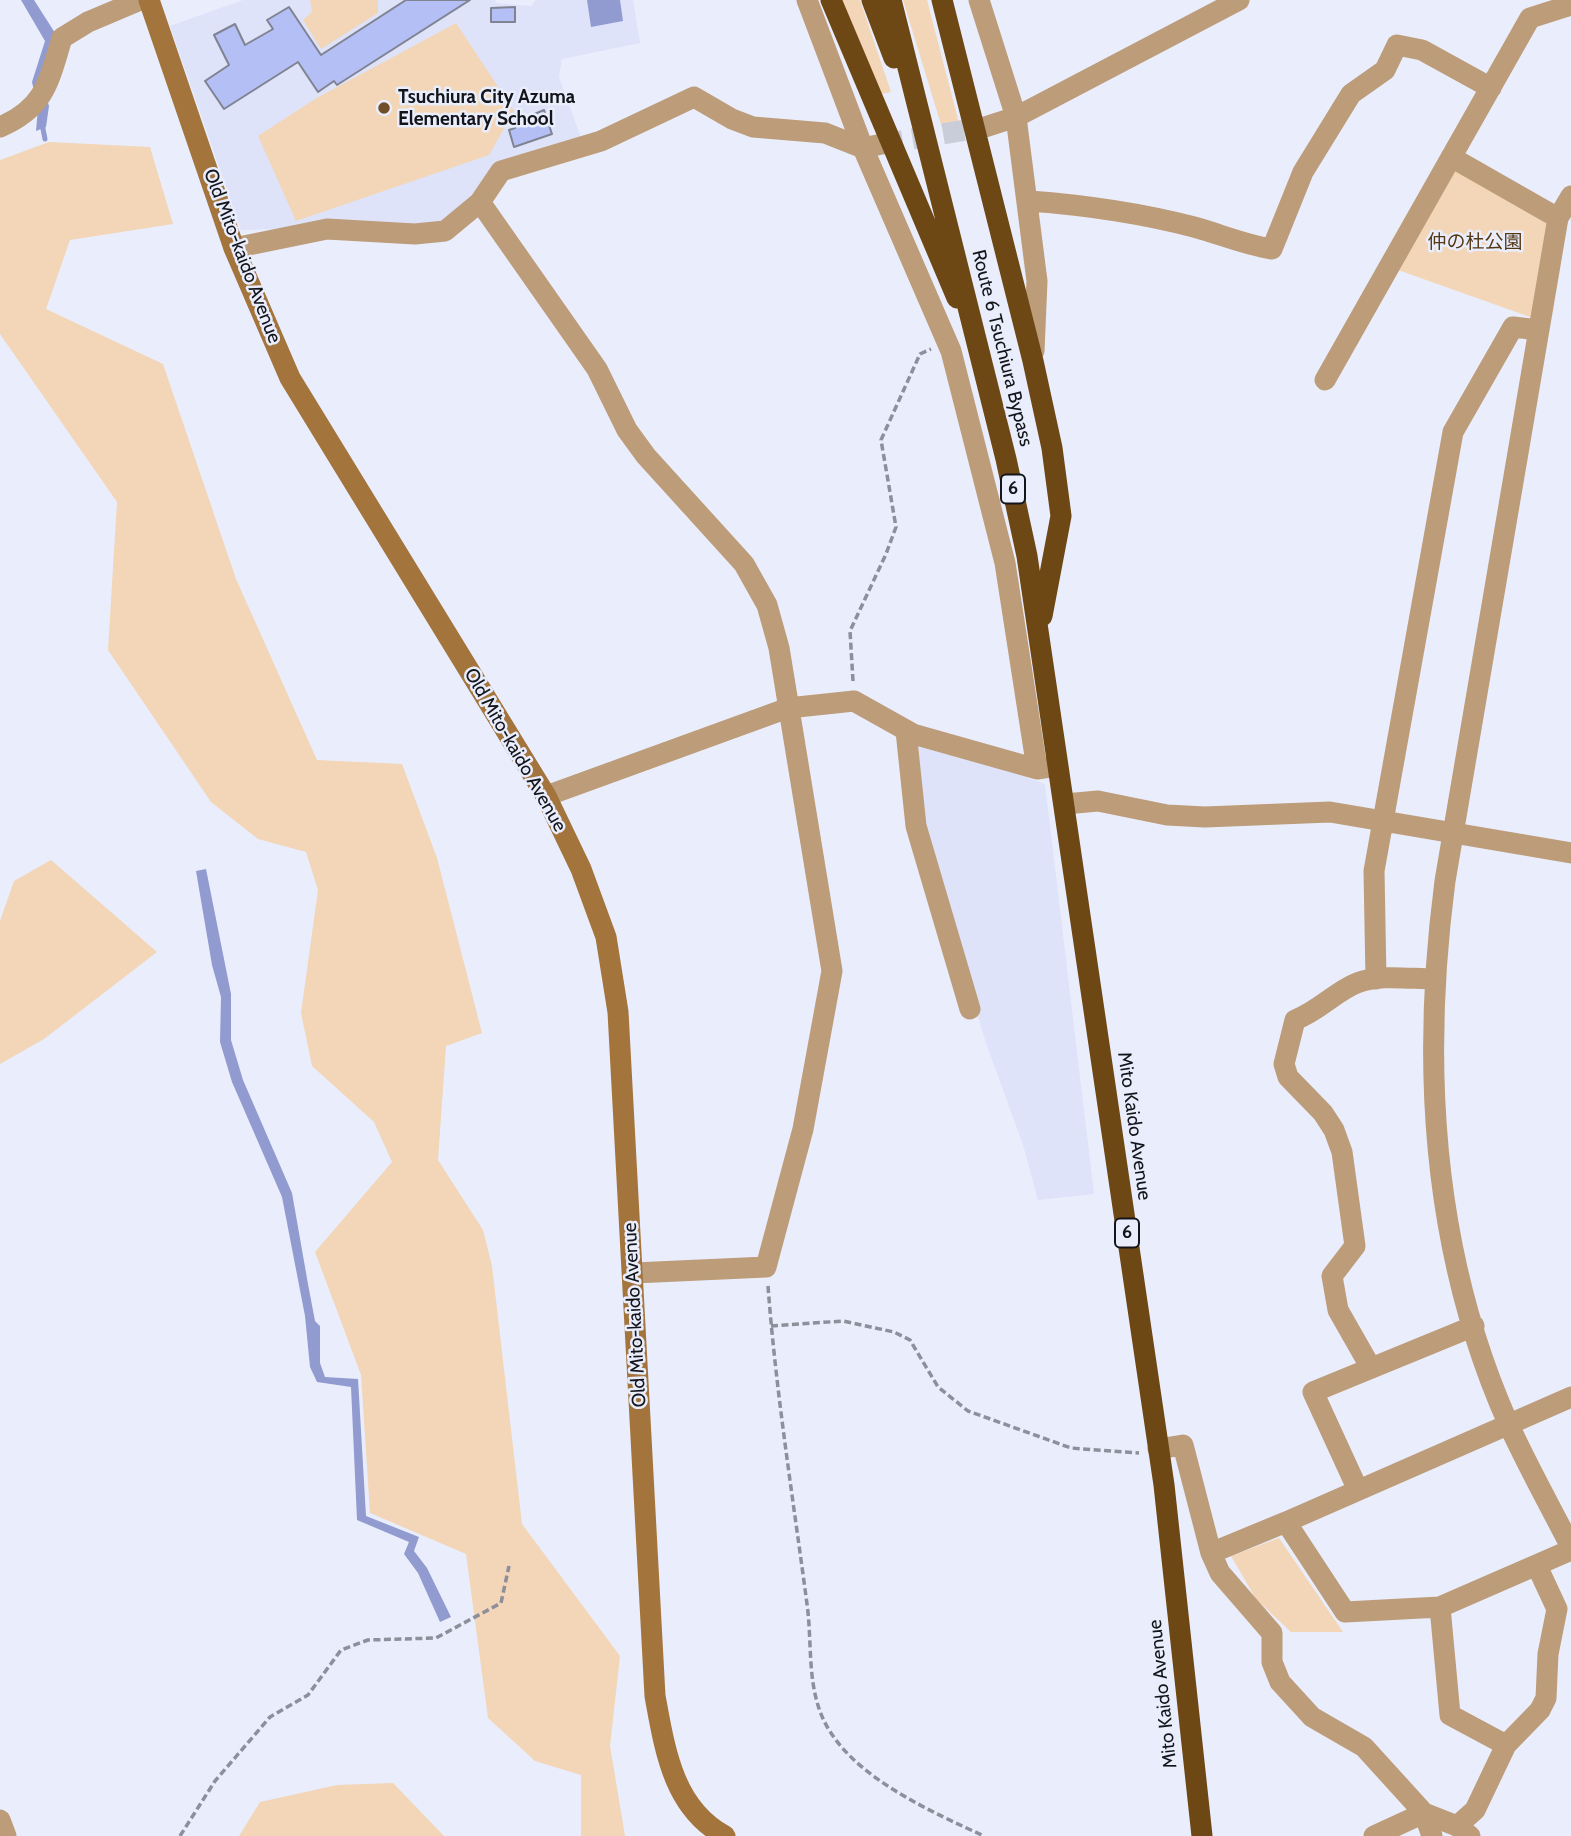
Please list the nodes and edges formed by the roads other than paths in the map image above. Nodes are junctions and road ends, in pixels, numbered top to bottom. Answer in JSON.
{"nodes":[{"id":1,"x":140,"y":0,"type":"edge"},
{"id":2,"x":149,"y":0,"type":"edge"},
{"id":3,"x":807,"y":0,"type":"edge"},
{"id":4,"x":831,"y":0,"type":"edge"},
{"id":5,"x":872,"y":0,"type":"edge"},
{"id":6,"x":891,"y":0,"type":"edge"},
{"id":7,"x":942,"y":0,"type":"edge"},
{"id":8,"x":979,"y":0,"type":"edge"},
{"id":9,"x":1239,"y":0,"type":"edge"},
{"id":10,"x":1571,"y":5,"type":"edge"},
{"id":11,"x":1490,"y":88,"type":"junction"},
{"id":12,"x":1016,"y":117,"type":"junction"},
{"id":13,"x":0,"y":127,"type":"edge"},
{"id":14,"x":985,"y":127,"type":"tunnel mouth"},
{"id":15,"x":873,"y":146,"type":"junction"},
{"id":16,"x":1451,"y":157,"type":"junction"},
{"id":17,"x":932,"y":158,"type":"junction"},
{"id":18,"x":1571,"y":196,"type":"edge"},
{"id":19,"x":1029,"y":201,"type":"junction"},
{"id":20,"x":480,"y":202,"type":"junction"},
{"id":21,"x":1558,"y":218,"type":"junction"},
{"id":22,"x":234,"y":248,"type":"junction"},
{"id":23,"x":1539,"y":330,"type":"junction"},
{"id":24,"x":979,"y":348,"type":"junction"},
{"id":25,"x":1033,"y":361,"type":"junction"},
{"id":26,"x":1325,"y":380,"type":"dead end"},
{"id":27,"x":1039,"y":632,"type":"junction"},
{"id":28,"x":788,"y":708,"type":"junction"},
{"id":29,"x":906,"y":731,"type":"junction"},
{"id":30,"x":1059,"y":765,"type":"junction"},
{"id":31,"x":1037,"y":769,"type":"junction"},
{"id":32,"x":546,"y":796,"type":"junction"},
{"id":33,"x":1065,"y":804,"type":"junction"},
{"id":34,"x":1384,"y":820,"type":"junction"},
{"id":35,"x":1453,"y":832,"type":"junction"},
{"id":36,"x":1571,"y":853,"type":"edge"},
{"id":37,"x":1376,"y":979,"type":"junction"},
{"id":38,"x":1434,"y":979,"type":"junction"},
{"id":39,"x":970,"y":1009,"type":"dead end"},
{"id":40,"x":634,"y":1273,"type":"junction"},
{"id":41,"x":1474,"y":1326,"type":"junction"},
{"id":42,"x":1371,"y":1368,"type":"junction"},
{"id":43,"x":1571,"y":1397,"type":"edge"},
{"id":44,"x":1508,"y":1424,"type":"junction"},
{"id":45,"x":1158,"y":1449,"type":"junction"},
{"id":46,"x":1357,"y":1490,"type":"junction"},
{"id":47,"x":1286,"y":1522,"type":"junction"},
{"id":48,"x":1571,"y":1549,"type":"edge"},
{"id":49,"x":1210,"y":1553,"type":"junction"},
{"id":50,"x":1537,"y":1566,"type":"junction"},
{"id":51,"x":1440,"y":1607,"type":"junction"},
{"id":52,"x":1506,"y":1745,"type":"junction"},
{"id":53,"x":1423,"y":1813,"type":"junction"},
{"id":54,"x":0,"y":1820,"type":"edge"},
{"id":55,"x":1463,"y":1831,"type":"edge"},
{"id":56,"x":6,"y":1836,"type":"edge"},
{"id":57,"x":725,"y":1836,"type":"edge"},
{"id":58,"x":1202,"y":1836,"type":"edge"},
{"id":59,"x":1374,"y":1836,"type":"edge"},
{"id":60,"x":1432,"y":1836,"type":"edge"}],
"edges":[{"from":1,"to":13,"type":"street"},
{"from":2,"to":22,"type":"street","name":"Old Mito-kaido Avenue"},
{"from":3,"to":15,"type":"street"},
{"from":4,"to":24,"type":"highway"},
{"from":5,"to":17,"type":"highway","name":"Route 6 Tsuchiura Bypass","number":"6"},
{"from":6,"to":17,"type":"highway","name":"Route 6 Tsuchiura Bypass","number":"6"},
{"from":7,"to":25,"type":"highway"},
{"from":8,"to":12,"type":"street"},
{"from":9,"to":12,"type":"street"},
{"from":10,"to":11,"type":"street"},
{"from":11,"to":16,"type":"street"},
{"from":11,"to":19,"type":"street"},
{"from":12,"to":14,"type":"street"},
{"from":12,"to":19,"type":"street"},
{"from":15,"to":20,"type":"street"},
{"from":15,"to":31,"type":"street"},
{"from":16,"to":21,"type":"street"},
{"from":16,"to":26,"type":"street"},
{"from":17,"to":24,"type":"highway","name":"Route 6 Tsuchiura Bypass","number":"6"},
{"from":18,"to":21,"type":"street"},
{"from":19,"to":25,"type":"street"},
{"from":20,"to":22,"type":"street"},
{"from":20,"to":28,"type":"street"},
{"from":21,"to":23,"type":"street"},
{"from":22,"to":32,"type":"street","name":"Old Mito-kaido Avenue"},
{"from":23,"to":34,"type":"street"},
{"from":23,"to":35,"type":"street"},
{"from":24,"to":27,"type":"highway","name":"Route 6 Tsuchiura Bypass","number":"6"},
{"from":25,"to":27,"type":"highway"},
{"from":27,"to":30,"type":"highway","name":"Mito Kaido Avenue","number":"6"},
{"from":28,"to":29,"type":"street"},
{"from":28,"to":32,"type":"street"},
{"from":28,"to":40,"type":"street"},
{"from":29,"to":31,"type":"street"},
{"from":29,"to":39,"type":"street"},
{"from":30,"to":31,"type":"street"},
{"from":30,"to":33,"type":"highway","name":"Mito Kaido Avenue","number":"6"},
{"from":32,"to":40,"type":"street","name":"Old Mito-kaido Avenue"},
{"from":33,"to":34,"type":"street"},
{"from":33,"to":45,"type":"highway","name":"Mito Kaido Avenue","number":"6"},
{"from":34,"to":35,"type":"street"},
{"from":34,"to":37,"type":"street"},
{"from":35,"to":36,"type":"street"},
{"from":35,"to":38,"type":"street"},
{"from":37,"to":38,"type":"street"},
{"from":37,"to":42,"type":"street"},
{"from":38,"to":41,"type":"street"},
{"from":40,"to":57,"type":"street","name":"Old Mito-kaido Avenue"},
{"from":41,"to":42,"type":"street"},
{"from":41,"to":44,"type":"street"},
{"from":42,"to":46,"type":"street"},
{"from":43,"to":44,"type":"street"},
{"from":44,"to":46,"type":"street"},
{"from":44,"to":48,"type":"street"},
{"from":45,"to":49,"type":"street"},
{"from":45,"to":58,"type":"highway","name":"Mito Kaido Avenue","number":"6"},
{"from":46,"to":47,"type":"street"},
{"from":47,"to":49,"type":"street"},
{"from":47,"to":51,"type":"street"},
{"from":48,"to":50,"type":"street"},
{"from":49,"to":53,"type":"street"},
{"from":50,"to":51,"type":"street"},
{"from":50,"to":52,"type":"street"},
{"from":51,"to":52,"type":"street"},
{"from":52,"to":55,"type":"street"},
{"from":53,"to":55,"type":"street"},
{"from":53,"to":59,"type":"street"},
{"from":53,"to":60,"type":"street"},
{"from":54,"to":56,"type":"street"}]}
